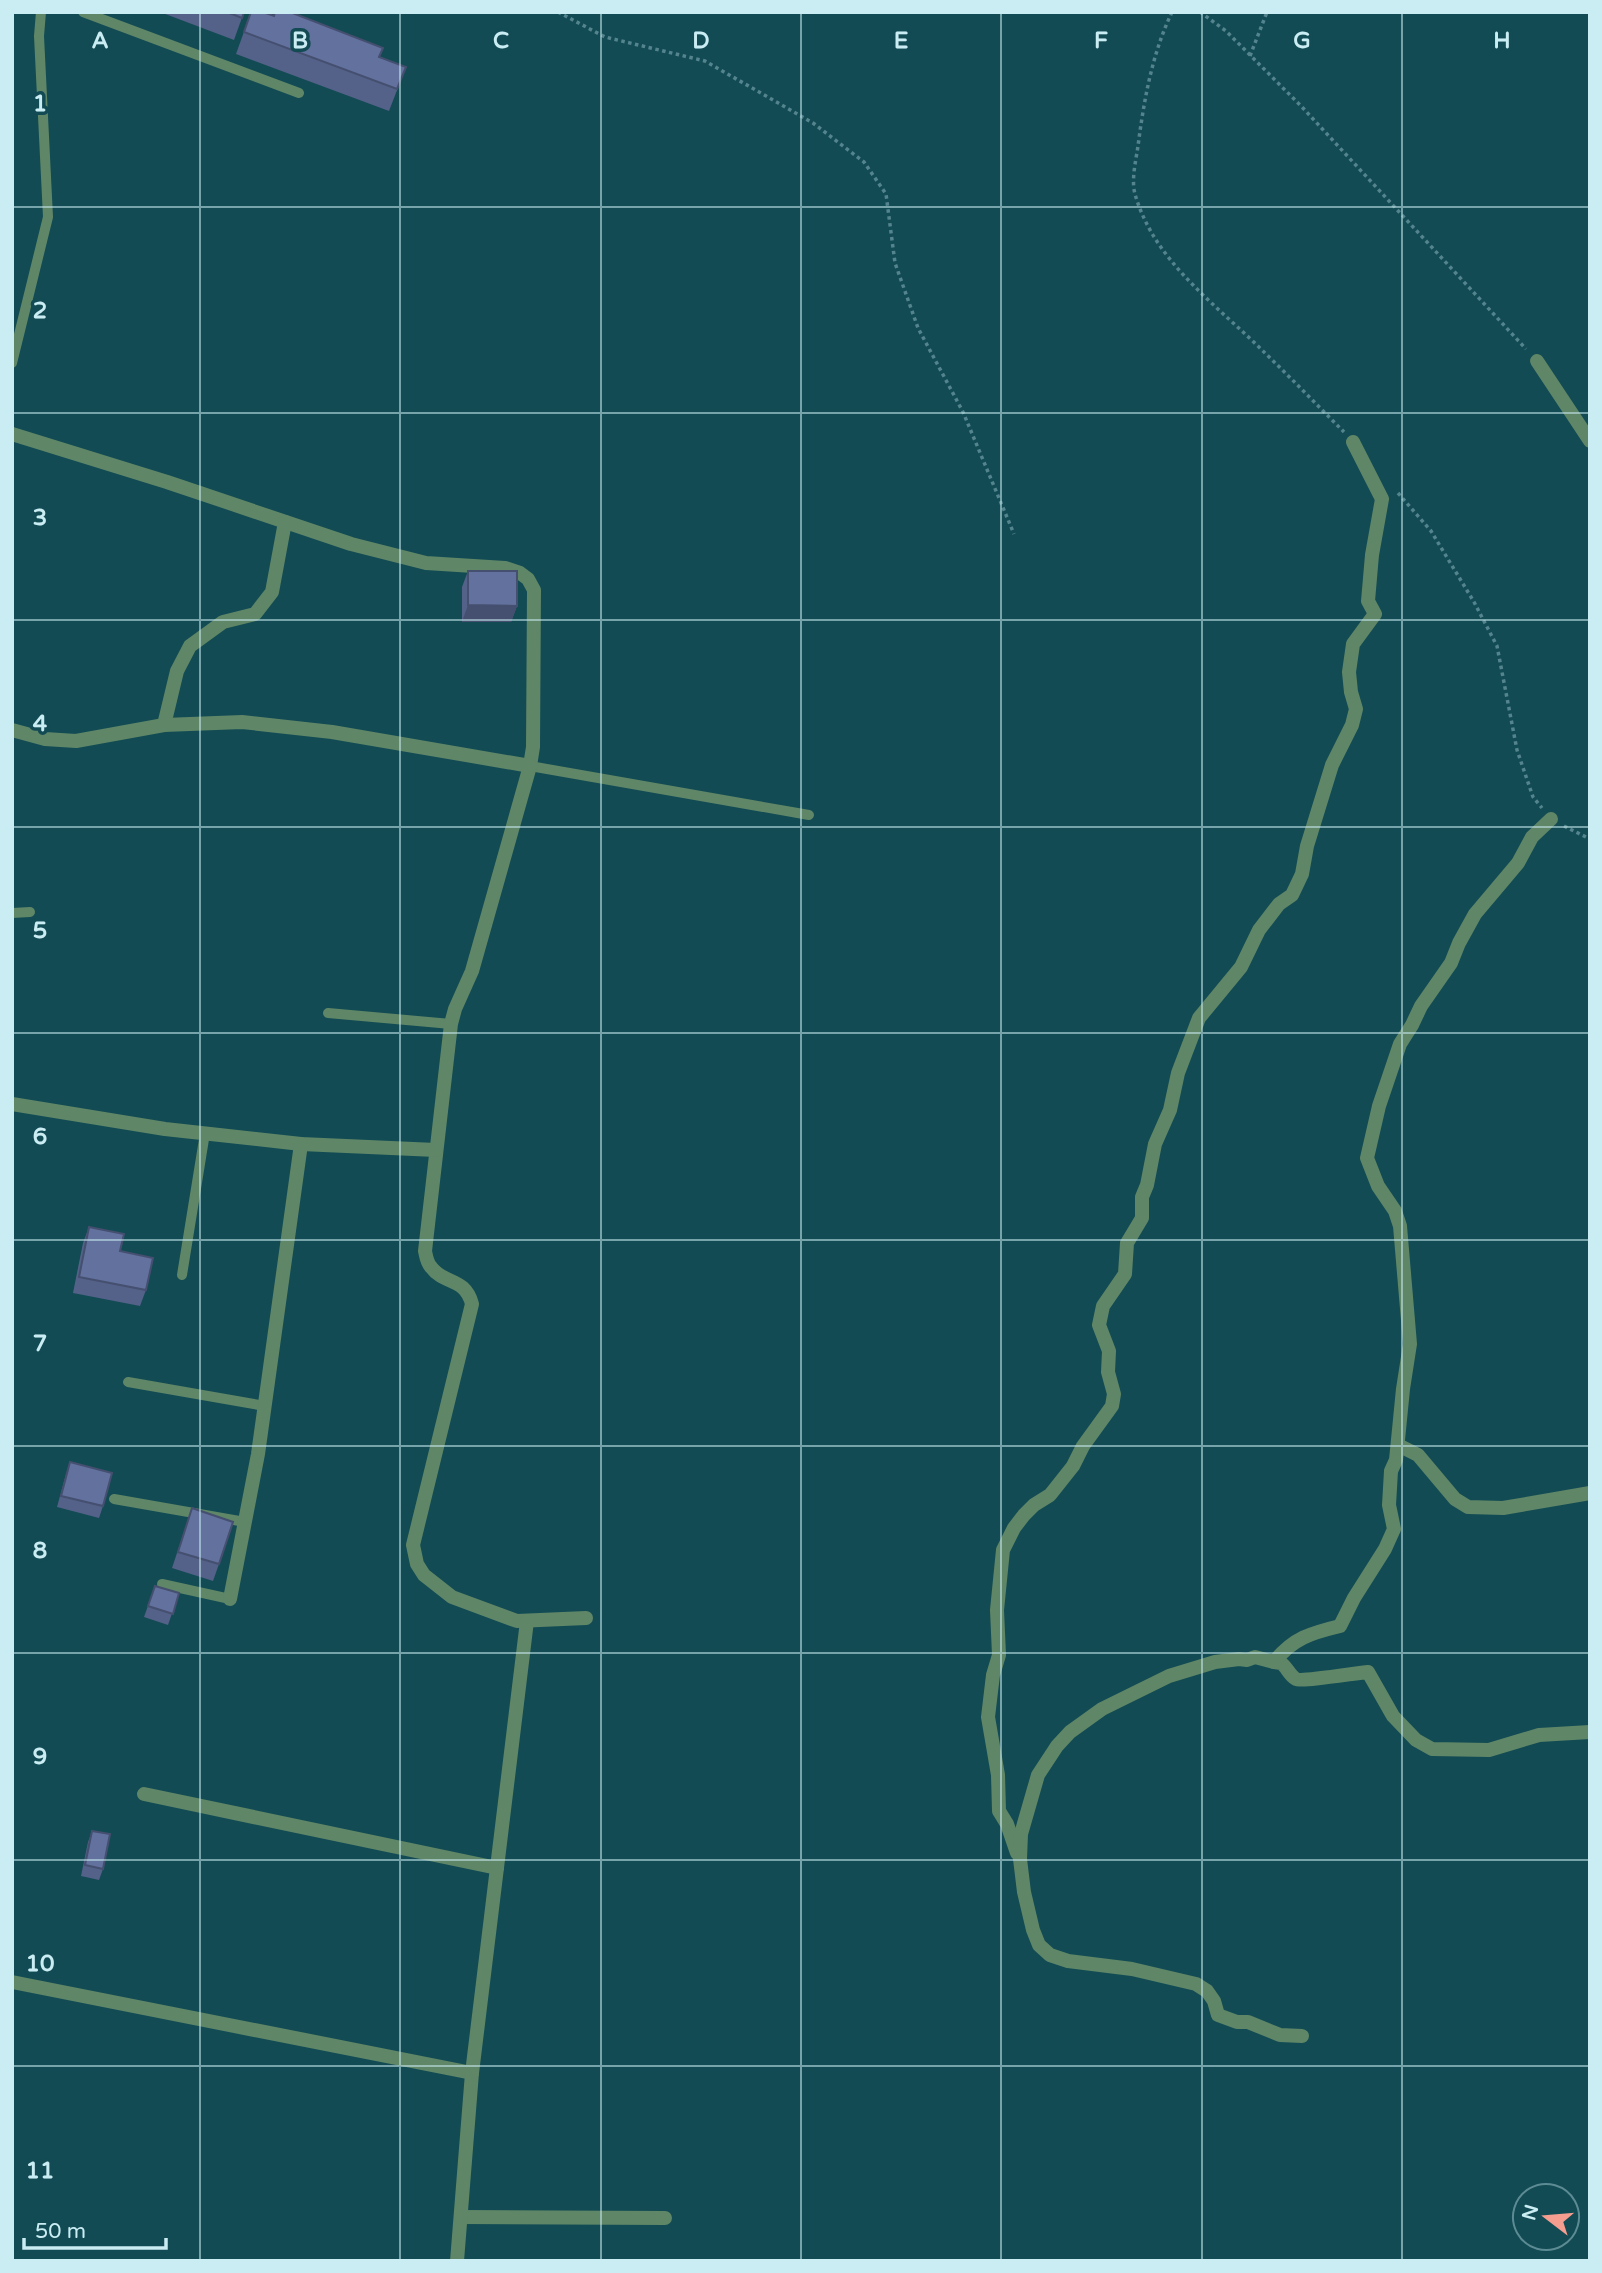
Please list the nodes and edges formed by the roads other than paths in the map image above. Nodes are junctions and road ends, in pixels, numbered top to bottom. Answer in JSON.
{"nodes":[{"id":1,"x":41,"y":12,"type":"edge"},
{"id":2,"x":83,"y":12,"type":"edge"},
{"id":3,"x":299,"y":93,"type":"dead end"},
{"id":4,"x":1537,"y":361,"type":"road end"},
{"id":5,"x":12,"y":363,"type":"edge"},
{"id":6,"x":12,"y":434,"type":"edge"},
{"id":7,"x":1590,"y":441,"type":"edge"},
{"id":8,"x":1353,"y":442,"type":"road end"},
{"id":9,"x":285,"y":522,"type":"junction"},
{"id":10,"x":164,"y":725,"type":"junction"},
{"id":11,"x":12,"y":730,"type":"edge"},
{"id":12,"x":530,"y":766,"type":"junction"},
{"id":13,"x":809,"y":816,"type":"dead end"},
{"id":14,"x":1551,"y":819,"type":"road end"},
{"id":15,"x":30,"y":912,"type":"dead end"},
{"id":16,"x":12,"y":913,"type":"edge"},
{"id":17,"x":328,"y":1013,"type":"dead end"},
{"id":18,"x":451,"y":1024,"type":"junction"},
{"id":19,"x":12,"y":1104,"type":"edge"},
{"id":20,"x":205,"y":1133,"type":"junction"},
{"id":21,"x":301,"y":1144,"type":"junction"},
{"id":22,"x":436,"y":1150,"type":"junction"},
{"id":23,"x":183,"y":1275,"type":"dead end"},
{"id":24,"x":128,"y":1382,"type":"dead end"},
{"id":25,"x":265,"y":1406,"type":"junction"},
{"id":26,"x":1398,"y":1445,"type":"junction"},
{"id":27,"x":1590,"y":1493,"type":"edge"},
{"id":28,"x":114,"y":1499,"type":"dead end"},
{"id":29,"x":245,"y":1522,"type":"junction"},
{"id":30,"x":162,"y":1584,"type":"dead end"},
{"id":31,"x":230,"y":1599,"type":"joint"},
{"id":32,"x":586,"y":1618,"type":"dead end"},
{"id":33,"x":527,"y":1621,"type":"junction"},
{"id":34,"x":1274,"y":1662,"type":"junction"},
{"id":35,"x":1590,"y":1732,"type":"edge"},
{"id":36,"x":144,"y":1794,"type":"dead end"},
{"id":37,"x":1020,"y":1859,"type":"junction"},
{"id":38,"x":497,"y":1868,"type":"junction"},
{"id":39,"x":12,"y":1982,"type":"edge"},
{"id":40,"x":1303,"y":2036,"type":"dead end"},
{"id":41,"x":472,"y":2073,"type":"junction"},
{"id":42,"x":460,"y":2217,"type":"junction"},
{"id":43,"x":665,"y":2218,"type":"dead end"},
{"id":44,"x":457,"y":2261,"type":"edge"}],
"edges":[{"from":1,"to":5,"type":"lane"},
{"from":2,"to":3,"type":"lane"},
{"from":4,"to":7,"type":"street"},
{"from":6,"to":9,"type":"street"},
{"from":8,"to":37,"type":"street"},
{"from":9,"to":10,"type":"street"},
{"from":9,"to":12,"type":"street"},
{"from":10,"to":11,"type":"street"},
{"from":10,"to":12,"type":"street"},
{"from":12,"to":13,"type":"lane"},
{"from":12,"to":18,"type":"street"},
{"from":14,"to":26,"type":"street"},
{"from":15,"to":16,"type":"lane"},
{"from":17,"to":18,"type":"lane"},
{"from":18,"to":22,"type":"street"},
{"from":19,"to":20,"type":"street"},
{"from":20,"to":21,"type":"street"},
{"from":20,"to":23,"type":"lane"},
{"from":21,"to":22,"type":"street"},
{"from":21,"to":25,"type":"street"},
{"from":22,"to":33,"type":"street"},
{"from":24,"to":25,"type":"lane"},
{"from":25,"to":29,"type":"street"},
{"from":26,"to":27,"type":"street"},
{"from":26,"to":34,"type":"street"},
{"from":28,"to":29,"type":"lane"},
{"from":29,"to":31,"type":"street"},
{"from":30,"to":31,"type":"lane"},
{"from":32,"to":33,"type":"street"},
{"from":33,"to":38,"type":"street"},
{"from":34,"to":35,"type":"street"},
{"from":34,"to":37,"type":"street"},
{"from":36,"to":38,"type":"street"},
{"from":37,"to":40,"type":"street"},
{"from":38,"to":41,"type":"street"},
{"from":39,"to":41,"type":"street"},
{"from":41,"to":42,"type":"street"},
{"from":42,"to":43,"type":"street"},
{"from":42,"to":44,"type":"street"}]}
